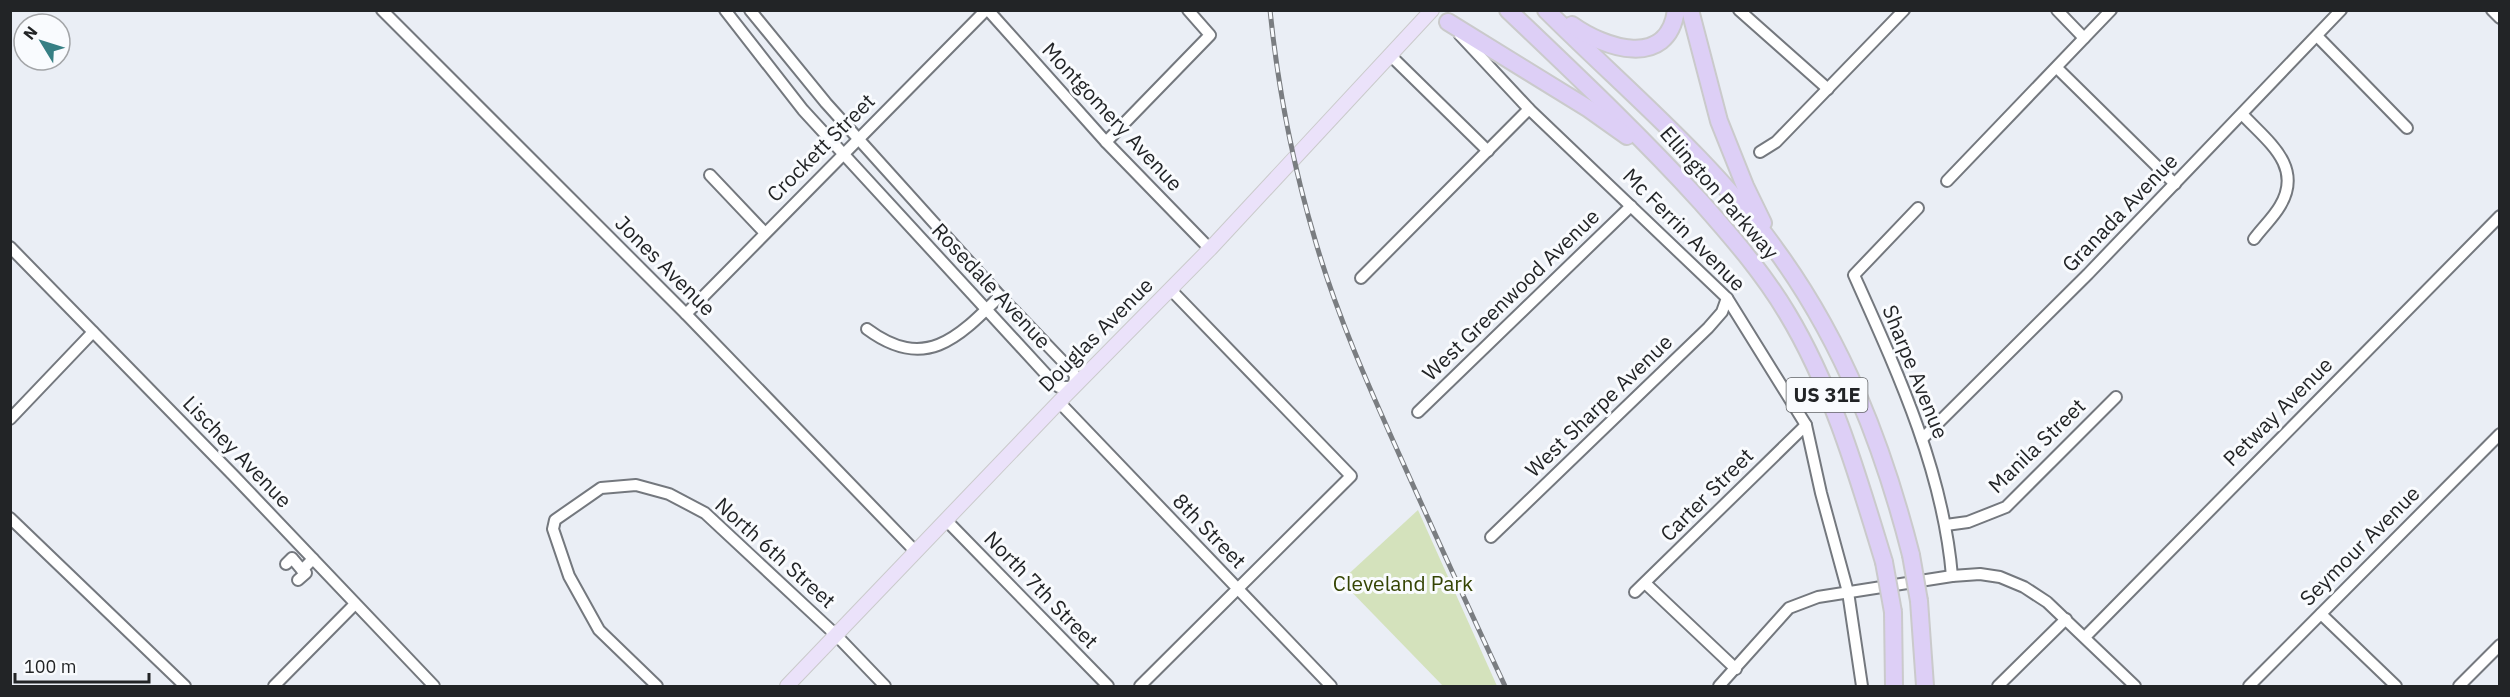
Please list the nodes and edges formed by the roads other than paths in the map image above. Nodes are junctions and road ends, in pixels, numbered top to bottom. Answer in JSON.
{"nodes":[{"id":1,"x":725,"y":10,"type":"edge"},
{"id":2,"x":750,"y":10,"type":"edge"},
{"id":3,"x":987,"y":10,"type":"edge"},
{"id":4,"x":1188,"y":10,"type":"edge"},
{"id":5,"x":1432,"y":10,"type":"edge"},
{"id":6,"x":1508,"y":10,"type":"edge"},
{"id":7,"x":1546,"y":10,"type":"edge"},
{"id":8,"x":1553,"y":10,"type":"edge"},
{"id":9,"x":1676,"y":10,"type":"edge"},
{"id":10,"x":1690,"y":10,"type":"edge"},
{"id":11,"x":1739,"y":10,"type":"edge"},
{"id":12,"x":1904,"y":10,"type":"edge"},
{"id":13,"x":2057,"y":10,"type":"edge"},
{"id":14,"x":2112,"y":10,"type":"edge"},
{"id":15,"x":2341,"y":10,"type":"edge"},
{"id":16,"x":2492,"y":10,"type":"edge"},
{"id":17,"x":389,"y":13,"type":"edge"},
{"id":18,"x":1443,"y":16,"type":"edge"},
{"id":19,"x":2499,"y":18,"type":"edge"},
{"id":20,"x":2317,"y":36,"type":"junction"},
{"id":21,"x":2084,"y":38,"type":"junction"},
{"id":22,"x":1391,"y":56,"type":"junction"},
{"id":23,"x":2057,"y":68,"type":"junction"},
{"id":24,"x":1828,"y":88,"type":"junction"},
{"id":25,"x":1529,"y":109,"type":"junction"},
{"id":26,"x":2243,"y":115,"type":"junction"},
{"id":27,"x":2408,"y":128,"type":"dead end"},
{"id":28,"x":858,"y":138,"type":"junction"},
{"id":29,"x":1106,"y":142,"type":"junction"},
{"id":30,"x":1488,"y":151,"type":"junction"},
{"id":31,"x":1760,"y":152,"type":"dead end"},
{"id":32,"x":843,"y":153,"type":"junction"},
{"id":33,"x":1663,"y":160,"type":"junction"},
{"id":34,"x":710,"y":175,"type":"dead end"},
{"id":35,"x":1947,"y":181,"type":"dead end"},
{"id":36,"x":2175,"y":184,"type":"junction"},
{"id":37,"x":1631,"y":206,"type":"junction"},
{"id":38,"x":1918,"y":208,"type":"dead end"},
{"id":39,"x":2499,"y":216,"type":"edge"},
{"id":40,"x":765,"y":233,"type":"junction"},
{"id":41,"x":2254,"y":239,"type":"dead end"},
{"id":42,"x":10,"y":247,"type":"edge"},
{"id":43,"x":1775,"y":248,"type":"junction"},
{"id":44,"x":1210,"y":249,"type":"junction"},
{"id":45,"x":1361,"y":278,"type":"dead end"},
{"id":46,"x":1171,"y":290,"type":"junction"},
{"id":47,"x":1000,"y":296,"type":"junction"},
{"id":48,"x":1727,"y":298,"type":"junction"},
{"id":49,"x":986,"y":310,"type":"junction"},
{"id":50,"x":686,"y":314,"type":"junction"},
{"id":51,"x":867,"y":329,"type":"dead end"},
{"id":52,"x":93,"y":332,"type":"junction"},
{"id":53,"x":1074,"y":387,"type":"junction"},
{"id":54,"x":2116,"y":397,"type":"dead end"},
{"id":55,"x":1059,"y":402,"type":"junction"},
{"id":56,"x":1418,"y":412,"type":"dead end"},
{"id":57,"x":10,"y":419,"type":"edge"},
{"id":58,"x":1806,"y":425,"type":"junction"},
{"id":59,"x":2499,"y":434,"type":"edge"},
{"id":60,"x":1922,"y":439,"type":"junction"},
{"id":61,"x":10,"y":518,"type":"edge"},
{"id":62,"x":946,"y":520,"type":"junction"},
{"id":63,"x":1946,"y":525,"type":"junction"},
{"id":64,"x":1491,"y":537,"type":"dead end"},
{"id":65,"x":916,"y":552,"type":"junction"},
{"id":66,"x":313,"y":560,"type":"junction"},
{"id":67,"x":295,"y":570,"type":"dead end"},
{"id":68,"x":1952,"y":576,"type":"junction"},
{"id":69,"x":1646,"y":583,"type":"junction"},
{"id":70,"x":1238,"y":589,"type":"junction"},
{"id":71,"x":1635,"y":592,"type":"dead end"},
{"id":72,"x":1848,"y":592,"type":"junction"},
{"id":73,"x":355,"y":603,"type":"junction"},
{"id":74,"x":2321,"y":614,"type":"junction"},
{"id":75,"x":2066,"y":619,"type":"junction"},
{"id":76,"x":836,"y":635,"type":"junction"},
{"id":77,"x":2085,"y":637,"type":"junction"},
{"id":78,"x":2499,"y":645,"type":"edge"},
{"id":79,"x":1736,"y":669,"type":"junction"},
{"id":80,"x":184,"y":687,"type":"edge"},
{"id":81,"x":274,"y":687,"type":"edge"},
{"id":82,"x":434,"y":687,"type":"edge"},
{"id":83,"x":657,"y":687,"type":"edge"},
{"id":84,"x":787,"y":687,"type":"edge"},
{"id":85,"x":885,"y":687,"type":"edge"},
{"id":86,"x":1108,"y":687,"type":"edge"},
{"id":87,"x":1140,"y":687,"type":"edge"},
{"id":88,"x":1331,"y":687,"type":"edge"},
{"id":89,"x":1719,"y":687,"type":"edge"},
{"id":90,"x":1862,"y":687,"type":"edge"},
{"id":91,"x":1894,"y":687,"type":"edge"},
{"id":92,"x":1925,"y":687,"type":"edge"},
{"id":93,"x":1998,"y":687,"type":"edge"},
{"id":94,"x":2135,"y":687,"type":"edge"},
{"id":95,"x":2249,"y":687,"type":"edge"},
{"id":96,"x":2396,"y":687,"type":"edge"},
{"id":97,"x":2459,"y":687,"type":"edge"}],
"edges":[{"from":1,"to":32,"type":"street","name":"Rosedale Avenue"},
{"from":2,"to":28,"type":"street","name":"Rosedale Avenue"},
{"from":3,"to":28,"type":"street","name":"Crockett Street"},
{"from":3,"to":29,"type":"street","name":"Montgomery Avenue"},
{"from":4,"to":29,"type":"street"},
{"from":5,"to":22,"type":"main road","name":"Douglas Avenue"},
{"from":6,"to":33,"type":"highway","name":"Ellington Parkway","number":"US 31E"},
{"from":7,"to":43,"type":"highway","name":"Ellington Parkway","number":"US 31E"},
{"from":8,"to":9,"type":"highway"},
{"from":10,"to":43,"type":"highway"},
{"from":11,"to":24,"type":"street"},
{"from":12,"to":24,"type":"street"},
{"from":13,"to":21,"type":"street"},
{"from":14,"to":21,"type":"street"},
{"from":15,"to":20,"type":"street","name":"Granada Avenue"},
{"from":16,"to":19,"type":"street"},
{"from":17,"to":50,"type":"street","name":"Jones Avenue"},
{"from":18,"to":25,"type":"street","name":"Mc Ferrin Avenue"},
{"from":18,"to":33,"type":"highway"},
{"from":20,"to":26,"type":"street","name":"Granada Avenue"},
{"from":20,"to":27,"type":"street"},
{"from":21,"to":23,"type":"street"},
{"from":22,"to":30,"type":"street"},
{"from":22,"to":44,"type":"main road","name":"Douglas Avenue"},
{"from":23,"to":35,"type":"street"},
{"from":23,"to":36,"type":"street"},
{"from":24,"to":31,"type":"street"},
{"from":25,"to":30,"type":"street"},
{"from":25,"to":37,"type":"street","name":"Mc Ferrin Avenue"},
{"from":26,"to":36,"type":"street","name":"Granada Avenue"},
{"from":26,"to":41,"type":"street"},
{"from":28,"to":32,"type":"street","name":"Crockett Street"},
{"from":28,"to":47,"type":"street","name":"Rosedale Avenue"},
{"from":29,"to":44,"type":"street","name":"Montgomery Avenue"},
{"from":30,"to":45,"type":"street"},
{"from":32,"to":40,"type":"street","name":"Crockett Street"},
{"from":32,"to":49,"type":"street","name":"Rosedale Avenue"},
{"from":33,"to":91,"type":"highway","name":"Ellington Parkway","number":"US 31E","bridge":true},
{"from":34,"to":40,"type":"street"},
{"from":36,"to":60,"type":"street","name":"Granada Avenue"},
{"from":37,"to":48,"type":"street","name":"Mc Ferrin Avenue"},
{"from":37,"to":56,"type":"street","name":"West Greenwood Avenue"},
{"from":38,"to":60,"type":"street","name":"Sharpe Avenue"},
{"from":39,"to":77,"type":"street","name":"Petway Avenue"},
{"from":40,"to":50,"type":"street","name":"Crockett Street"},
{"from":42,"to":52,"type":"street","name":"Lischey Avenue"},
{"from":43,"to":92,"type":"highway","name":"Ellington Parkway","number":"US 31E","bridge":true},
{"from":44,"to":46,"type":"main road","name":"Douglas Avenue"},
{"from":46,"to":53,"type":"main road","name":"Douglas Avenue"},
{"from":46,"to":70,"type":"street"},
{"from":47,"to":49,"type":"street"},
{"from":47,"to":53,"type":"street","name":"Rosedale Avenue"},
{"from":48,"to":58,"type":"street","name":"Mc Ferrin Avenue"},
{"from":48,"to":64,"type":"street","name":"West Sharpe Avenue"},
{"from":49,"to":51,"type":"street"},
{"from":49,"to":53,"type":"street","name":"Rosedale Avenue"},
{"from":50,"to":65,"type":"street","name":"Jones Avenue"},
{"from":52,"to":57,"type":"street"},
{"from":52,"to":66,"type":"street","name":"Lischey Avenue"},
{"from":53,"to":55,"type":"main road","name":"Douglas Avenue"},
{"from":54,"to":63,"type":"street","name":"Manila Street"},
{"from":55,"to":62,"type":"main road","name":"Douglas Avenue"},
{"from":55,"to":70,"type":"street","name":"8th Street"},
{"from":58,"to":69,"type":"street","name":"Carter Street"},
{"from":58,"to":72,"type":"street","name":"Mc Ferrin Avenue"},
{"from":59,"to":74,"type":"street","name":"Seymour Avenue"},
{"from":60,"to":63,"type":"street","name":"Sharpe Avenue"},
{"from":61,"to":80,"type":"street"},
{"from":62,"to":65,"type":"main road","name":"Douglas Avenue"},
{"from":62,"to":86,"type":"street","name":"North 7th Street"},
{"from":63,"to":68,"type":"street","name":"Sharpe Avenue"},
{"from":65,"to":76,"type":"main road","name":"Douglas Avenue"},
{"from":66,"to":67,"type":"street"},
{"from":66,"to":73,"type":"street","name":"Lischey Avenue"},
{"from":68,"to":72,"type":"street"},
{"from":68,"to":75,"type":"street"},
{"from":69,"to":71,"type":"street","name":"Carter Street"},
{"from":69,"to":79,"type":"street"},
{"from":70,"to":87,"type":"street"},
{"from":70,"to":88,"type":"street","name":"8th Street"},
{"from":72,"to":79,"type":"street"},
{"from":72,"to":90,"type":"street","name":"Mc Ferrin Avenue"},
{"from":73,"to":81,"type":"street"},
{"from":73,"to":82,"type":"street","name":"Lischey Avenue"},
{"from":74,"to":95,"type":"street","name":"Seymour Avenue"},
{"from":74,"to":96,"type":"street"},
{"from":75,"to":77,"type":"street"},
{"from":75,"to":93,"type":"street"},
{"from":76,"to":83,"type":"street","name":"North 6th Street"},
{"from":76,"to":84,"type":"main road","name":"Douglas Avenue"},
{"from":76,"to":85,"type":"street","name":"North 6th Street"},
{"from":77,"to":94,"type":"street"},
{"from":78,"to":97,"type":"street"},
{"from":79,"to":89,"type":"street"}]}
